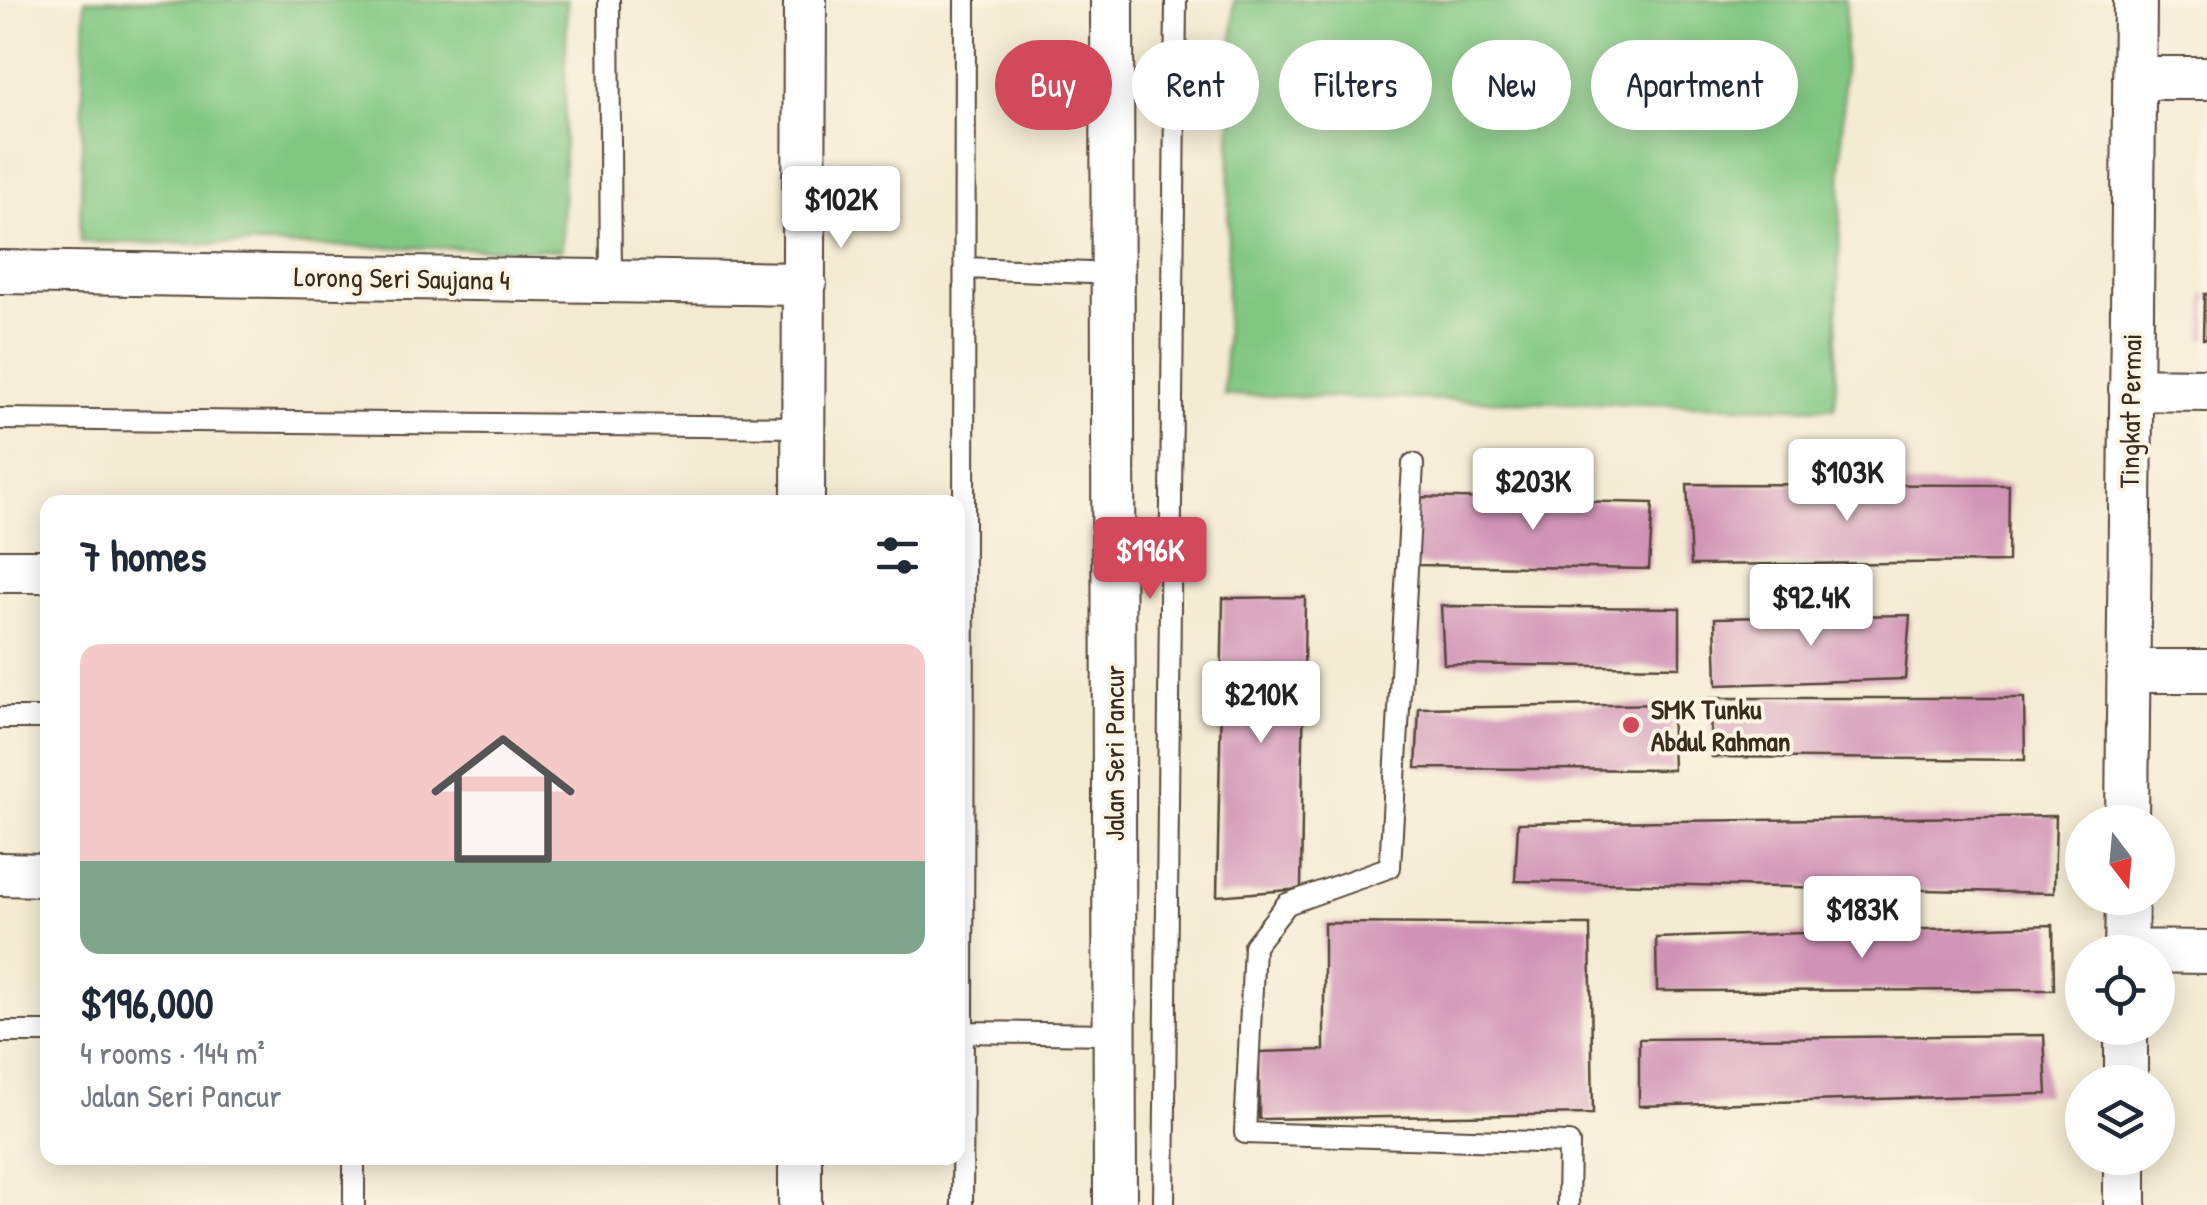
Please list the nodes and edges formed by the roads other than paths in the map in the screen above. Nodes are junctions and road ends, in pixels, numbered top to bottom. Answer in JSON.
{"nodes":[{"id":1,"x":609,"y":0,"type":"edge"},
{"id":2,"x":805,"y":0,"type":"edge"},
{"id":3,"x":965,"y":0,"type":"edge"},
{"id":4,"x":1112,"y":0,"type":"edge"},
{"id":5,"x":1176,"y":0,"type":"edge"},
{"id":6,"x":2136,"y":0,"type":"edge"},
{"id":7,"x":2134,"y":78,"type":"junction"},
{"id":8,"x":2207,"y":78,"type":"edge"},
{"id":9,"x":966,"y":268,"type":"junction"},
{"id":10,"x":0,"y":272,"type":"edge"},
{"id":11,"x":1113,"y":274,"type":"junction"},
{"id":12,"x":611,"y":281,"type":"junction"},
{"id":13,"x":805,"y":284,"type":"junction"},
{"id":14,"x":2130,"y":389,"type":"junction"},
{"id":15,"x":2207,"y":390,"type":"edge"},
{"id":16,"x":0,"y":419,"type":"edge"},
{"id":17,"x":804,"y":427,"type":"junction"},
{"id":18,"x":1412,"y":464,"type":"dead end"},
{"id":19,"x":803,"y":495,"type":"edge"},
{"id":20,"x":0,"y":571,"type":"edge"},
{"id":21,"x":40,"y":571,"type":"edge"},
{"id":22,"x":965,"y":650,"type":"edge"},
{"id":23,"x":2128,"y":671,"type":"junction"},
{"id":24,"x":2207,"y":671,"type":"edge"},
{"id":25,"x":0,"y":718,"type":"edge"},
{"id":26,"x":40,"y":718,"type":"edge"},
{"id":27,"x":2127,"y":805,"type":"edge"},
{"id":28,"x":0,"y":874,"type":"edge"},
{"id":29,"x":40,"y":875,"type":"edge"},
{"id":30,"x":2175,"y":952,"type":"edge"},
{"id":31,"x":2207,"y":952,"type":"edge"},
{"id":32,"x":0,"y":1032,"type":"edge"},
{"id":33,"x":40,"y":1032,"type":"edge"},
{"id":34,"x":965,"y":1032,"type":"edge"},
{"id":35,"x":1114,"y":1034,"type":"junction"},
{"id":36,"x":354,"y":1165,"type":"edge"},
{"id":37,"x":800,"y":1165,"type":"edge"},
{"id":38,"x":962,"y":1165,"type":"edge"},
{"id":39,"x":2126,"y":1175,"type":"edge"},
{"id":40,"x":354,"y":1205,"type":"edge"},
{"id":41,"x":800,"y":1205,"type":"edge"},
{"id":42,"x":962,"y":1205,"type":"edge"},
{"id":43,"x":1115,"y":1205,"type":"edge"},
{"id":44,"x":1164,"y":1205,"type":"edge"},
{"id":45,"x":1568,"y":1205,"type":"edge"},
{"id":46,"x":2125,"y":1205,"type":"edge"}],
"edges":[{"from":1,"to":12,"type":"lane"},
{"from":2,"to":13,"type":"street"},
{"from":3,"to":9,"type":"lane"},
{"from":4,"to":11,"type":"street","name":"Jalan Seri Pancur"},
{"from":5,"to":44,"type":"lane"},
{"from":6,"to":7,"type":"street","name":"Tingkat Permai"},
{"from":7,"to":8,"type":"street"},
{"from":7,"to":14,"type":"street","name":"Tingkat Permai"},
{"from":9,"to":11,"type":"lane"},
{"from":9,"to":22,"type":"lane"},
{"from":10,"to":12,"type":"street","name":"Lorong Seri Saujana 4"},
{"from":11,"to":35,"type":"street","name":"Jalan Seri Pancur"},
{"from":12,"to":13,"type":"street","name":"Lorong Seri Saujana 4"},
{"from":13,"to":17,"type":"street"},
{"from":14,"to":15,"type":"street"},
{"from":14,"to":23,"type":"street","name":"Tingkat Permai"},
{"from":16,"to":17,"type":"lane"},
{"from":17,"to":19,"type":"street"},
{"from":18,"to":45,"type":"lane"},
{"from":20,"to":21,"type":"street"},
{"from":23,"to":24,"type":"street"},
{"from":23,"to":27,"type":"street","name":"Tingkat Permai"},
{"from":25,"to":26,"type":"lane"},
{"from":28,"to":29,"type":"street"},
{"from":30,"to":31,"type":"street"},
{"from":32,"to":33,"type":"lane"},
{"from":34,"to":35,"type":"lane"},
{"from":35,"to":43,"type":"street","name":"Jalan Seri Pancur"},
{"from":36,"to":40,"type":"lane"},
{"from":37,"to":41,"type":"street"},
{"from":38,"to":42,"type":"lane"},
{"from":39,"to":46,"type":"street"}]}
